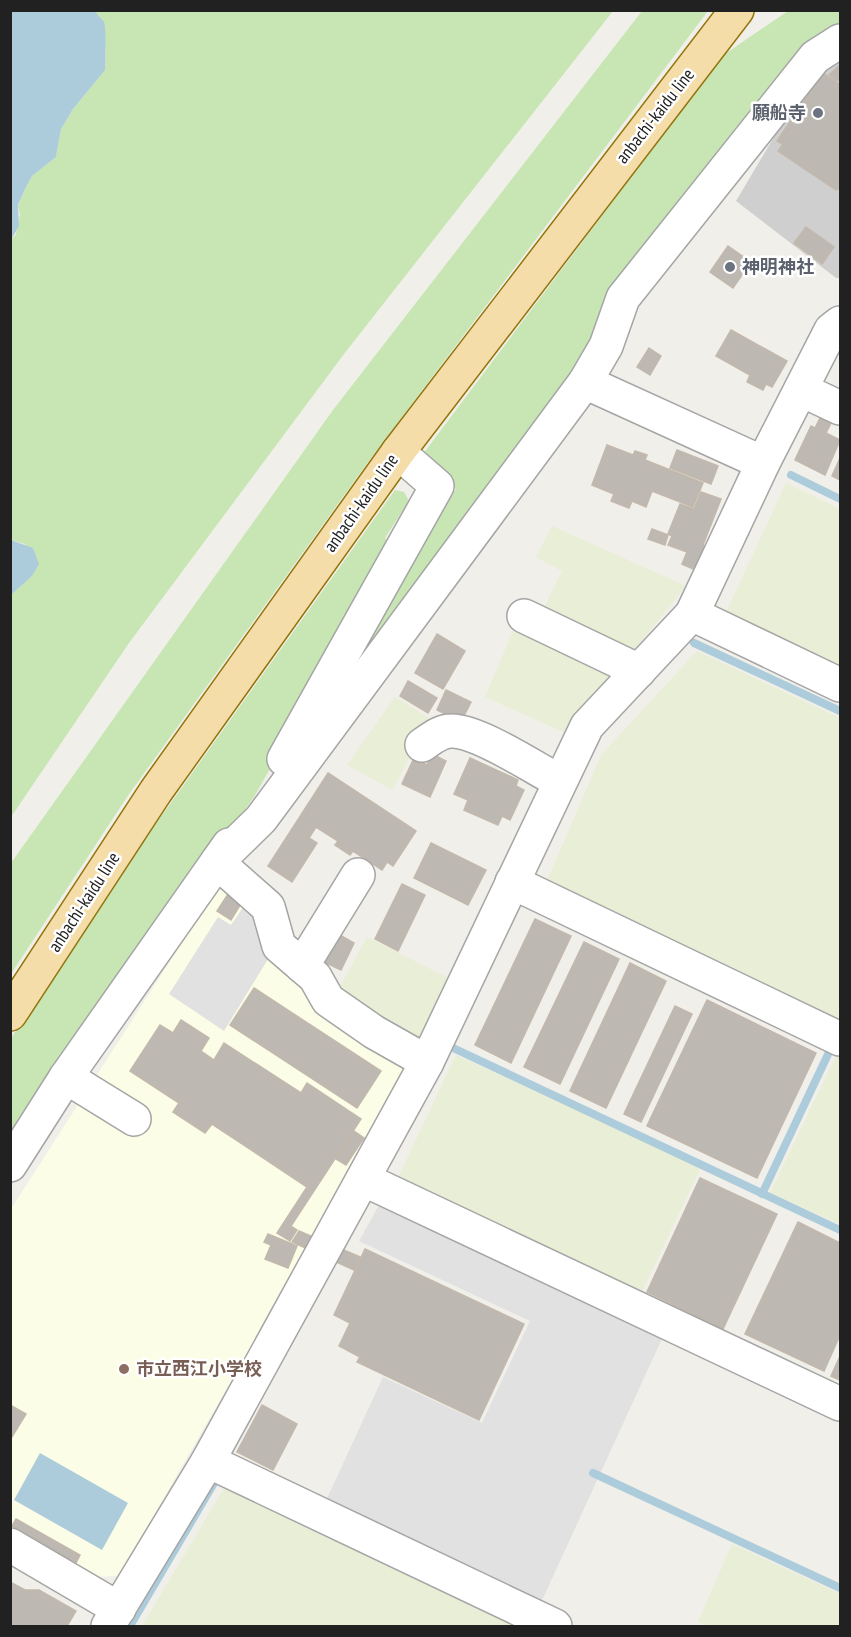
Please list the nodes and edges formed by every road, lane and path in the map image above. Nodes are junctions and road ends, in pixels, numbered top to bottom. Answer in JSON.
{"nodes":[{"id":1,"x":737,"y":10,"type":"edge"},
{"id":2,"x":840,"y":41,"type":"edge"},
{"id":3,"x":840,"y":323,"type":"edge"},
{"id":4,"x":585,"y":382,"type":"junction"},
{"id":5,"x":802,"y":390,"type":"junction"},
{"id":6,"x":840,"y":408,"type":"edge"},
{"id":7,"x":398,"y":452,"type":"junction"},
{"id":8,"x":763,"y":463,"type":"junction"},
{"id":9,"x":692,"y":614,"type":"junction"},
{"id":10,"x":524,"y":616,"type":"dead end"},
{"id":11,"x":639,"y":671,"type":"junction"},
{"id":12,"x":840,"y":685,"type":"edge"},
{"id":13,"x":422,"y":745,"type":"dead end"},
{"id":14,"x":559,"y":781,"type":"junction"},
{"id":15,"x":218,"y":862,"type":"junction"},
{"id":16,"x":358,"y":875,"type":"dead end"},
{"id":17,"x":512,"y":882,"type":"junction"},
{"id":18,"x":302,"y":966,"type":"junction"},
{"id":19,"x":10,"y":1014,"type":"edge"},
{"id":20,"x":840,"y":1039,"type":"edge"},
{"id":21,"x":427,"y":1062,"type":"junction"},
{"id":22,"x":66,"y":1077,"type":"junction"},
{"id":23,"x":134,"y":1119,"type":"dead end"},
{"id":24,"x":10,"y":1165,"type":"edge"},
{"id":25,"x":363,"y":1179,"type":"junction"},
{"id":26,"x":840,"y":1404,"type":"edge"},
{"id":27,"x":208,"y":1461,"type":"junction"},
{"id":28,"x":10,"y":1545,"type":"edge"},
{"id":29,"x":113,"y":1618,"type":"edge"},
{"id":30,"x":555,"y":1626,"type":"edge"}],
"edges":[{"from":1,"to":7,"type":"main road","name":"anbachi-kaidu line"},
{"from":2,"to":4,"type":"street"},
{"from":3,"to":5,"type":"street"},
{"from":4,"to":8,"type":"street"},
{"from":4,"to":15,"type":"street"},
{"from":5,"to":6,"type":"street"},
{"from":5,"to":8,"type":"street"},
{"from":7,"to":15,"type":"street"},
{"from":7,"to":19,"type":"main road","name":"anbachi-kaidu line"},
{"from":8,"to":9,"type":"street"},
{"from":9,"to":11,"type":"street"},
{"from":9,"to":12,"type":"street"},
{"from":10,"to":11,"type":"street"},
{"from":11,"to":14,"type":"street"},
{"from":13,"to":14,"type":"street"},
{"from":14,"to":17,"type":"street"},
{"from":15,"to":18,"type":"street"},
{"from":15,"to":22,"type":"street"},
{"from":16,"to":18,"type":"street"},
{"from":17,"to":20,"type":"street"},
{"from":17,"to":21,"type":"street"},
{"from":18,"to":21,"type":"street"},
{"from":21,"to":25,"type":"street"},
{"from":22,"to":23,"type":"street"},
{"from":22,"to":24,"type":"street"},
{"from":25,"to":26,"type":"street"},
{"from":25,"to":27,"type":"street"},
{"from":27,"to":29,"type":"street"},
{"from":27,"to":30,"type":"street"},
{"from":28,"to":29,"type":"street"}]}
